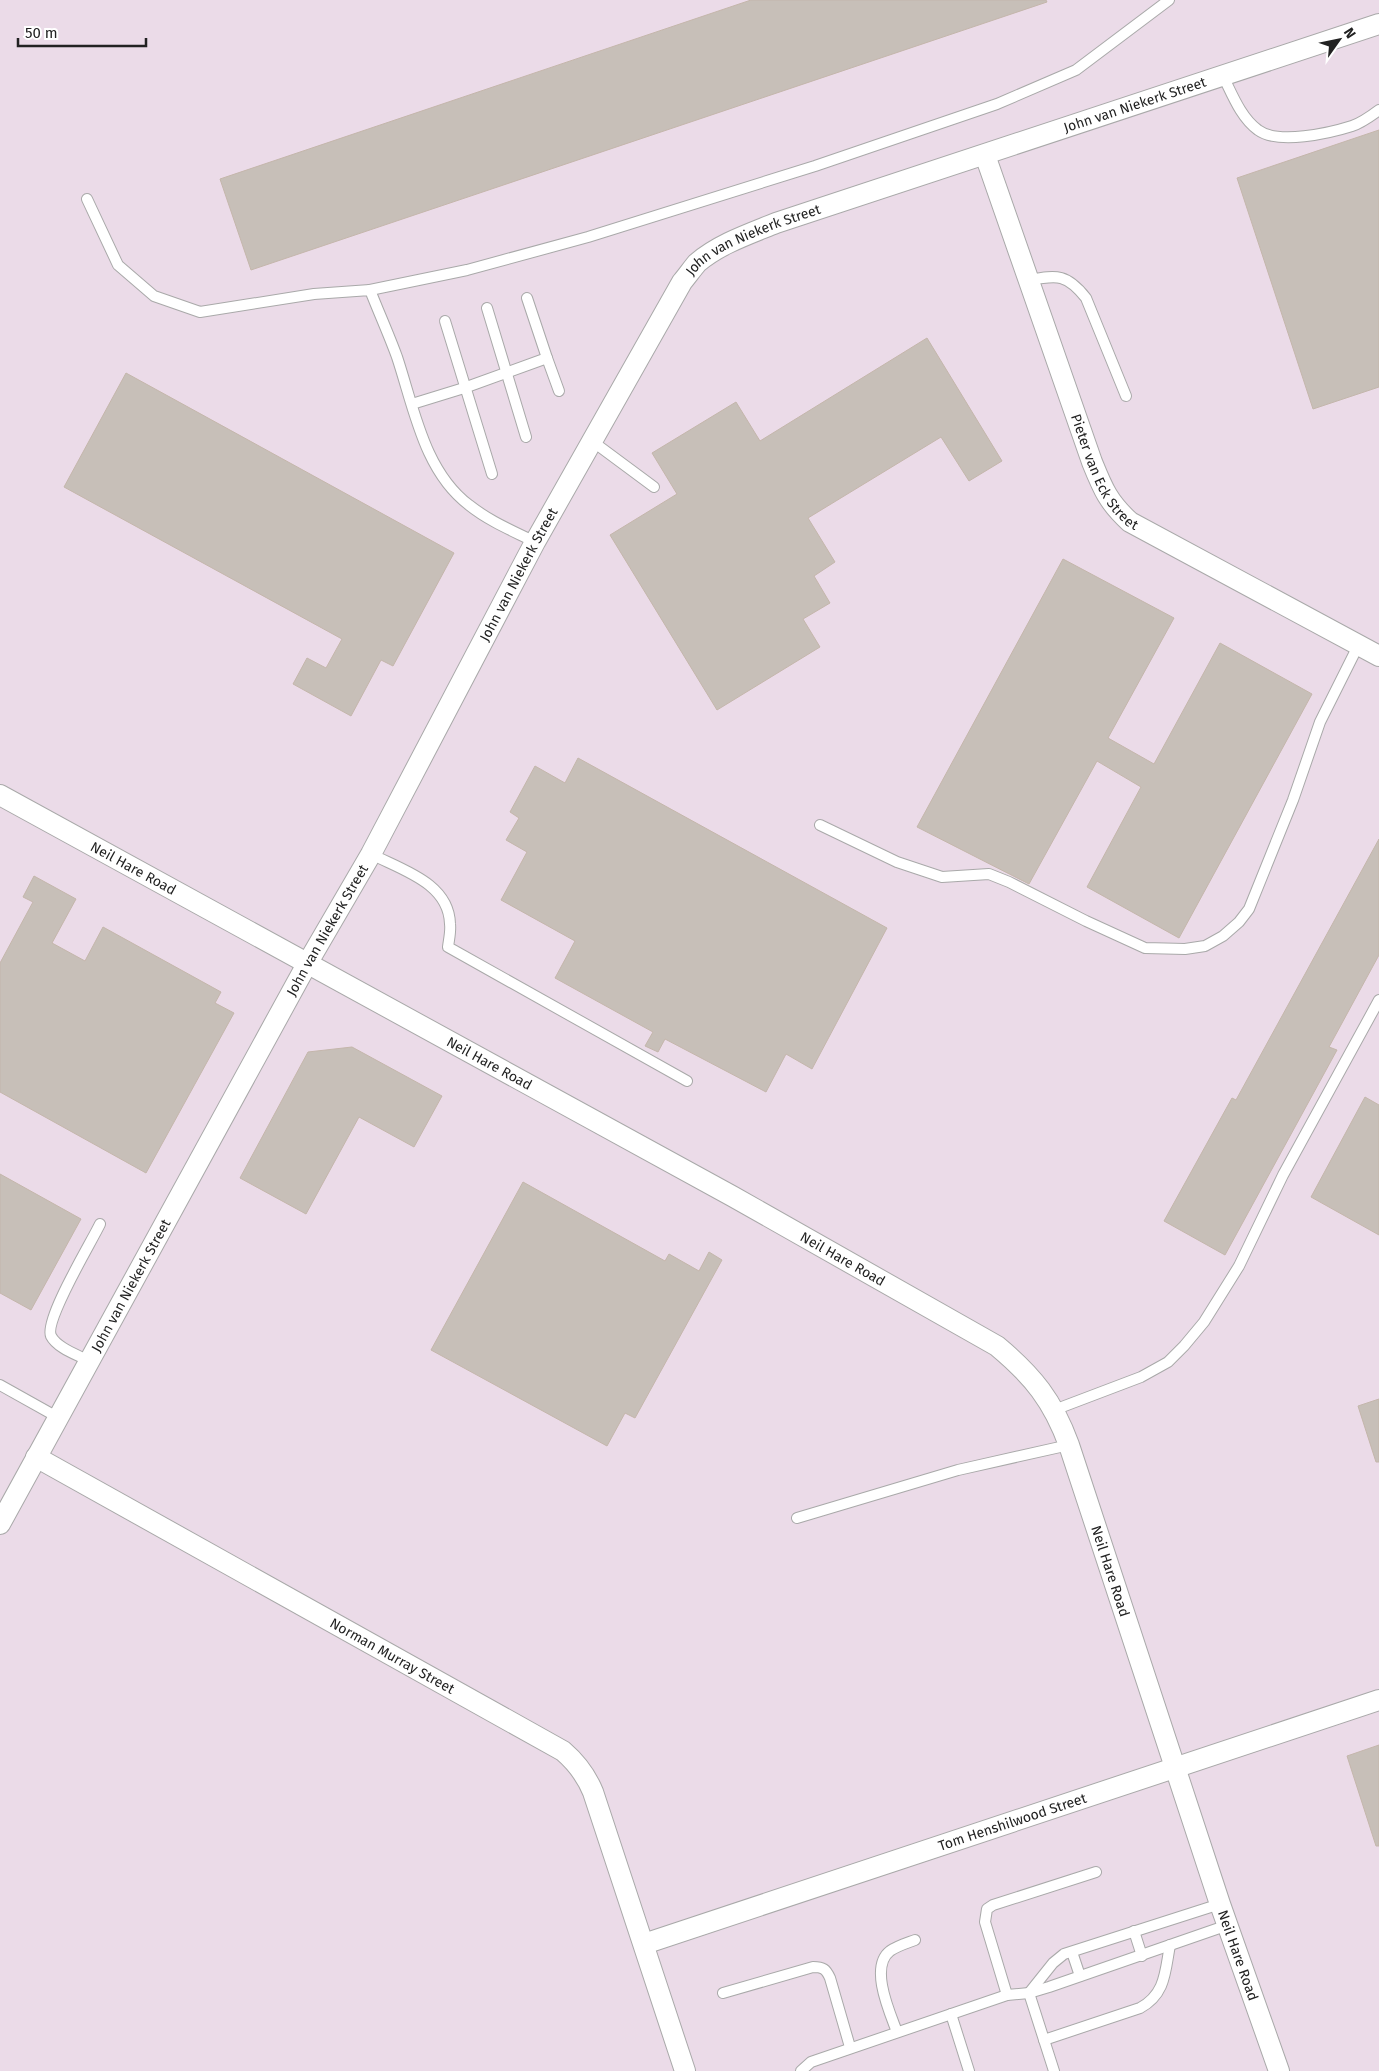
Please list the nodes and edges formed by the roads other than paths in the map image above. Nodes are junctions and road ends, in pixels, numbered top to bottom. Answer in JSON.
{"nodes":[{"id":1,"x":1170,"y":0,"type":"edge"},
{"id":2,"x":1379,"y":24,"type":"edge"},
{"id":3,"x":1223,"y":76,"type":"junction"},
{"id":4,"x":1379,"y":110,"type":"edge"},
{"id":5,"x":985,"y":154,"type":"junction"},
{"id":6,"x":87,"y":199,"type":"dead end"},
{"id":7,"x":1029,"y":280,"type":"junction"},
{"id":8,"x":370,"y":290,"type":"junction"},
{"id":9,"x":527,"y":298,"type":"dead end"},
{"id":10,"x":487,"y":308,"type":"dead end"},
{"id":11,"x":445,"y":321,"type":"dead end"},
{"id":12,"x":547,"y":358,"type":"junction"},
{"id":13,"x":506,"y":374,"type":"junction"},
{"id":14,"x":464,"y":388,"type":"junction"},
{"id":15,"x":559,"y":391,"type":"dead end"},
{"id":16,"x":1126,"y":396,"type":"dead end"},
{"id":17,"x":412,"y":404,"type":"junction"},
{"id":18,"x":526,"y":437,"type":"dead end"},
{"id":19,"x":592,"y":441,"type":"junction"},
{"id":20,"x":492,"y":474,"type":"dead end"},
{"id":21,"x":654,"y":487,"type":"dead end"},
{"id":22,"x":535,"y":542,"type":"junction"},
{"id":23,"x":1359,"y":644,"type":"junction"},
{"id":24,"x":1379,"y":656,"type":"edge"},
{"id":25,"x":0,"y":795,"type":"edge"},
{"id":26,"x":820,"y":825,"type":"dead end"},
{"id":27,"x":370,"y":854,"type":"junction"},
{"id":28,"x":307,"y":964,"type":"junction"},
{"id":29,"x":1379,"y":1000,"type":"edge"},
{"id":30,"x":687,"y":1081,"type":"dead end"},
{"id":31,"x":100,"y":1224,"type":"dead end"},
{"id":32,"x":89,"y":1361,"type":"junction"},
{"id":33,"x":0,"y":1386,"type":"edge"},
{"id":34,"x":1054,"y":1410,"type":"junction"},
{"id":35,"x":59,"y":1418,"type":"junction"},
{"id":36,"x":1069,"y":1445,"type":"junction"},
{"id":37,"x":36,"y":1457,"type":"junction"},
{"id":38,"x":797,"y":1518,"type":"dead end"},
{"id":39,"x":0,"y":1524,"type":"edge"},
{"id":40,"x":1379,"y":1700,"type":"edge"},
{"id":41,"x":1176,"y":1767,"type":"junction"},
{"id":42,"x":1096,"y":1872,"type":"dead end"},
{"id":43,"x":1220,"y":1904,"type":"junction"},
{"id":44,"x":1228,"y":1925,"type":"junction"},
{"id":45,"x":1134,"y":1931,"type":"junction"},
{"id":46,"x":915,"y":1940,"type":"dead end"},
{"id":47,"x":644,"y":1944,"type":"junction"},
{"id":48,"x":1170,"y":1945,"type":"junction"},
{"id":49,"x":1072,"y":1952,"type":"junction"},
{"id":50,"x":1142,"y":1956,"type":"junction"},
{"id":51,"x":1080,"y":1976,"type":"junction"},
{"id":52,"x":723,"y":1993,"type":"dead end"},
{"id":53,"x":1030,"y":1993,"type":"junction"},
{"id":54,"x":1007,"y":1995,"type":"junction"},
{"id":55,"x":951,"y":2014,"type":"junction"},
{"id":56,"x":897,"y":2032,"type":"junction"},
{"id":57,"x":1044,"y":2040,"type":"junction"},
{"id":58,"x":850,"y":2047,"type":"junction"},
{"id":59,"x":685,"y":2071,"type":"edge"},
{"id":60,"x":802,"y":2071,"type":"edge"},
{"id":61,"x":969,"y":2071,"type":"edge"},
{"id":62,"x":1054,"y":2071,"type":"edge"},
{"id":63,"x":1279,"y":2071,"type":"edge"}],
"edges":[{"from":1,"to":8,"type":"lane"},
{"from":2,"to":3,"type":"street","name":"John van Niekerk Street"},
{"from":3,"to":4,"type":"lane"},
{"from":3,"to":5,"type":"street","name":"John van Niekerk Street"},
{"from":5,"to":7,"type":"street","name":"Pieter van Eck Street"},
{"from":5,"to":19,"type":"street","name":"John van Niekerk Street"},
{"from":6,"to":8,"type":"lane"},
{"from":7,"to":16,"type":"lane"},
{"from":7,"to":23,"type":"street","name":"Pieter van Eck Street"},
{"from":8,"to":17,"type":"lane"},
{"from":9,"to":12,"type":"lane"},
{"from":10,"to":13,"type":"lane"},
{"from":11,"to":14,"type":"lane"},
{"from":12,"to":13,"type":"lane"},
{"from":12,"to":15,"type":"lane"},
{"from":13,"to":14,"type":"lane"},
{"from":13,"to":18,"type":"lane"},
{"from":14,"to":17,"type":"lane"},
{"from":14,"to":20,"type":"lane"},
{"from":17,"to":22,"type":"lane"},
{"from":19,"to":21,"type":"lane"},
{"from":19,"to":22,"type":"street","name":"John van Niekerk Street"},
{"from":22,"to":27,"type":"street","name":"John van Niekerk Street"},
{"from":23,"to":24,"type":"street","name":"Pieter van Eck Street"},
{"from":23,"to":26,"type":"lane"},
{"from":25,"to":28,"type":"street","name":"Neil Hare Road"},
{"from":27,"to":28,"type":"street","name":"John van Niekerk Street"},
{"from":27,"to":30,"type":"lane"},
{"from":28,"to":32,"type":"street","name":"John van Niekerk Street"},
{"from":28,"to":34,"type":"street","name":"Neil Hare Road"},
{"from":29,"to":34,"type":"lane"},
{"from":31,"to":32,"type":"lane"},
{"from":32,"to":35,"type":"street","name":"John van Niekerk Street"},
{"from":33,"to":35,"type":"lane"},
{"from":34,"to":36,"type":"street","name":"Neil Hare Road"},
{"from":35,"to":37,"type":"street","name":"John van Niekerk Street"},
{"from":36,"to":38,"type":"lane"},
{"from":36,"to":41,"type":"street","name":"Neil Hare Road"},
{"from":37,"to":39,"type":"street","name":"John van Niekerk Street"},
{"from":37,"to":47,"type":"street","name":"Norman Murray Street"},
{"from":40,"to":41,"type":"street","name":"Tom Henshilwood Street"},
{"from":41,"to":43,"type":"street","name":"Neil Hare Road"},
{"from":41,"to":47,"type":"street","name":"Tom Henshilwood Street"},
{"from":42,"to":54,"type":"lane"},
{"from":43,"to":44,"type":"street","name":"Neil Hare Road"},
{"from":43,"to":45,"type":"lane"},
{"from":44,"to":48,"type":"lane"},
{"from":44,"to":63,"type":"street","name":"Neil Hare Road"},
{"from":45,"to":49,"type":"lane"},
{"from":45,"to":50,"type":"lane"},
{"from":46,"to":56,"type":"lane"},
{"from":47,"to":59,"type":"street","name":"Norman Murray Street"},
{"from":48,"to":50,"type":"lane"},
{"from":48,"to":57,"type":"lane"},
{"from":49,"to":51,"type":"lane"},
{"from":49,"to":53,"type":"lane"},
{"from":50,"to":51,"type":"lane"},
{"from":51,"to":53,"type":"lane"},
{"from":52,"to":58,"type":"lane"},
{"from":53,"to":54,"type":"lane"},
{"from":53,"to":57,"type":"lane"},
{"from":54,"to":55,"type":"lane"},
{"from":55,"to":56,"type":"lane"},
{"from":55,"to":61,"type":"lane"},
{"from":56,"to":58,"type":"lane"},
{"from":57,"to":62,"type":"lane"},
{"from":58,"to":60,"type":"lane"}]}
